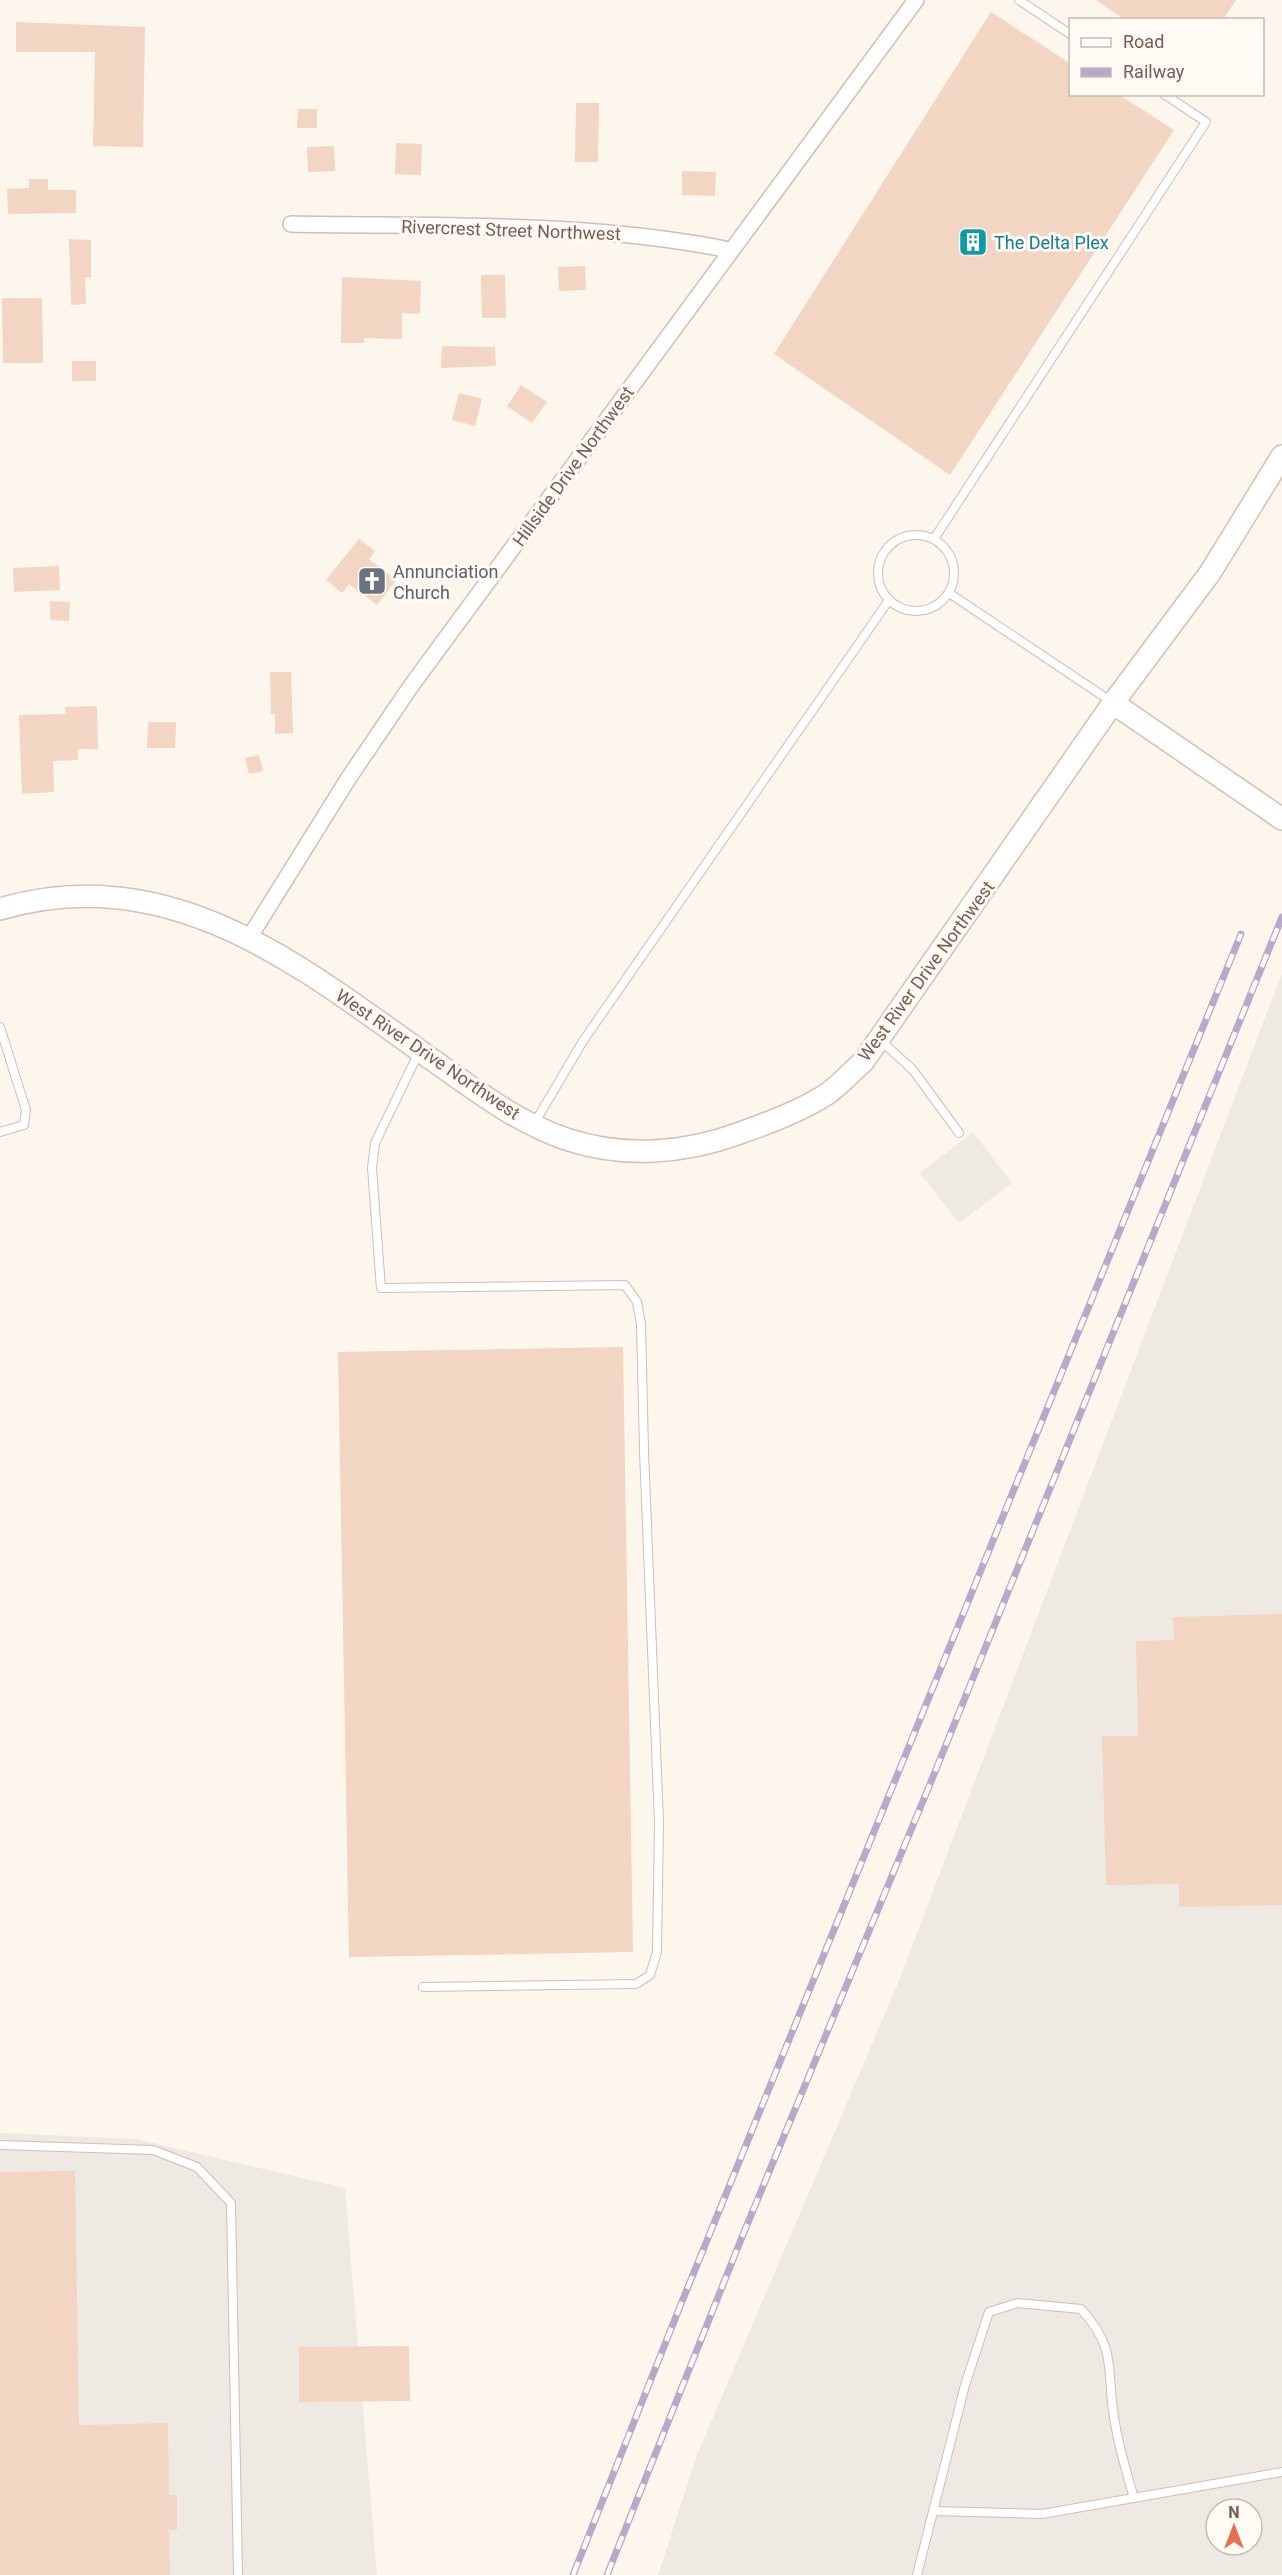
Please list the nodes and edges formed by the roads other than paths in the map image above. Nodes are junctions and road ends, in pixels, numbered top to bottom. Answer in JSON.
{"nodes":[{"id":1,"x":916,"y":0,"type":"edge"},
{"id":2,"x":1019,"y":0,"type":"edge"},
{"id":3,"x":1069,"y":33,"type":"edge"},
{"id":4,"x":1167,"y":96,"type":"edge"},
{"id":5,"x":291,"y":224,"type":"dead end"},
{"id":6,"x":730,"y":250,"type":"junction"},
{"id":7,"x":1282,"y":456,"type":"edge"},
{"id":8,"x":934,"y":539,"type":"junction"},
{"id":9,"x":949,"y":593,"type":"junction"},
{"id":10,"x":889,"y":600,"type":"junction"},
{"id":11,"x":1113,"y":703,"type":"junction"},
{"id":12,"x":1282,"y":819,"type":"edge"},
{"id":13,"x":0,"y":909,"type":"edge"},
{"id":14,"x":249,"y":938,"type":"junction"},
{"id":15,"x":0,"y":1027,"type":"edge"},
{"id":16,"x":880,"y":1040,"type":"junction"},
{"id":17,"x":420,"y":1051,"type":"junction"},
{"id":18,"x":534,"y":1124,"type":"junction"},
{"id":19,"x":0,"y":1132,"type":"edge"},
{"id":20,"x":959,"y":1133,"type":"dead end"},
{"id":21,"x":423,"y":1987,"type":"dead end"},
{"id":22,"x":0,"y":2145,"type":"edge"},
{"id":23,"x":1282,"y":2472,"type":"edge"},
{"id":24,"x":1134,"y":2498,"type":"junction"},
{"id":25,"x":934,"y":2511,"type":"junction"},
{"id":26,"x":238,"y":2575,"type":"edge"},
{"id":27,"x":917,"y":2575,"type":"edge"}],
"edges":[{"from":1,"to":6,"type":"street","name":"Hillside Drive Northwest"},
{"from":2,"to":3,"type":"lane"},
{"from":4,"to":8,"type":"lane"},
{"from":5,"to":6,"type":"street","name":"Rivercrest Street Northwest"},
{"from":6,"to":14,"type":"street","name":"Hillside Drive Northwest"},
{"from":7,"to":11,"type":"main road","name":"West River Drive Northwest"},
{"from":8,"to":9,"type":"lane"},
{"from":8,"to":10,"type":"lane"},
{"from":9,"to":10,"type":"lane"},
{"from":9,"to":11,"type":"lane"},
{"from":10,"to":18,"type":"lane"},
{"from":11,"to":12,"type":"main road"},
{"from":11,"to":16,"type":"main road","name":"West River Drive Northwest"},
{"from":13,"to":14,"type":"main road"},
{"from":14,"to":17,"type":"main road","name":"West River Drive Northwest"},
{"from":15,"to":19,"type":"lane"},
{"from":16,"to":18,"type":"main road","name":"West River Drive Northwest"},
{"from":16,"to":20,"type":"lane"},
{"from":17,"to":18,"type":"main road","name":"West River Drive Northwest"},
{"from":17,"to":21,"type":"lane"},
{"from":22,"to":26,"type":"lane"},
{"from":23,"to":24,"type":"lane"},
{"from":24,"to":25,"type":"lane"},
{"from":24,"to":25,"type":"lane"},
{"from":25,"to":27,"type":"lane"}]}
